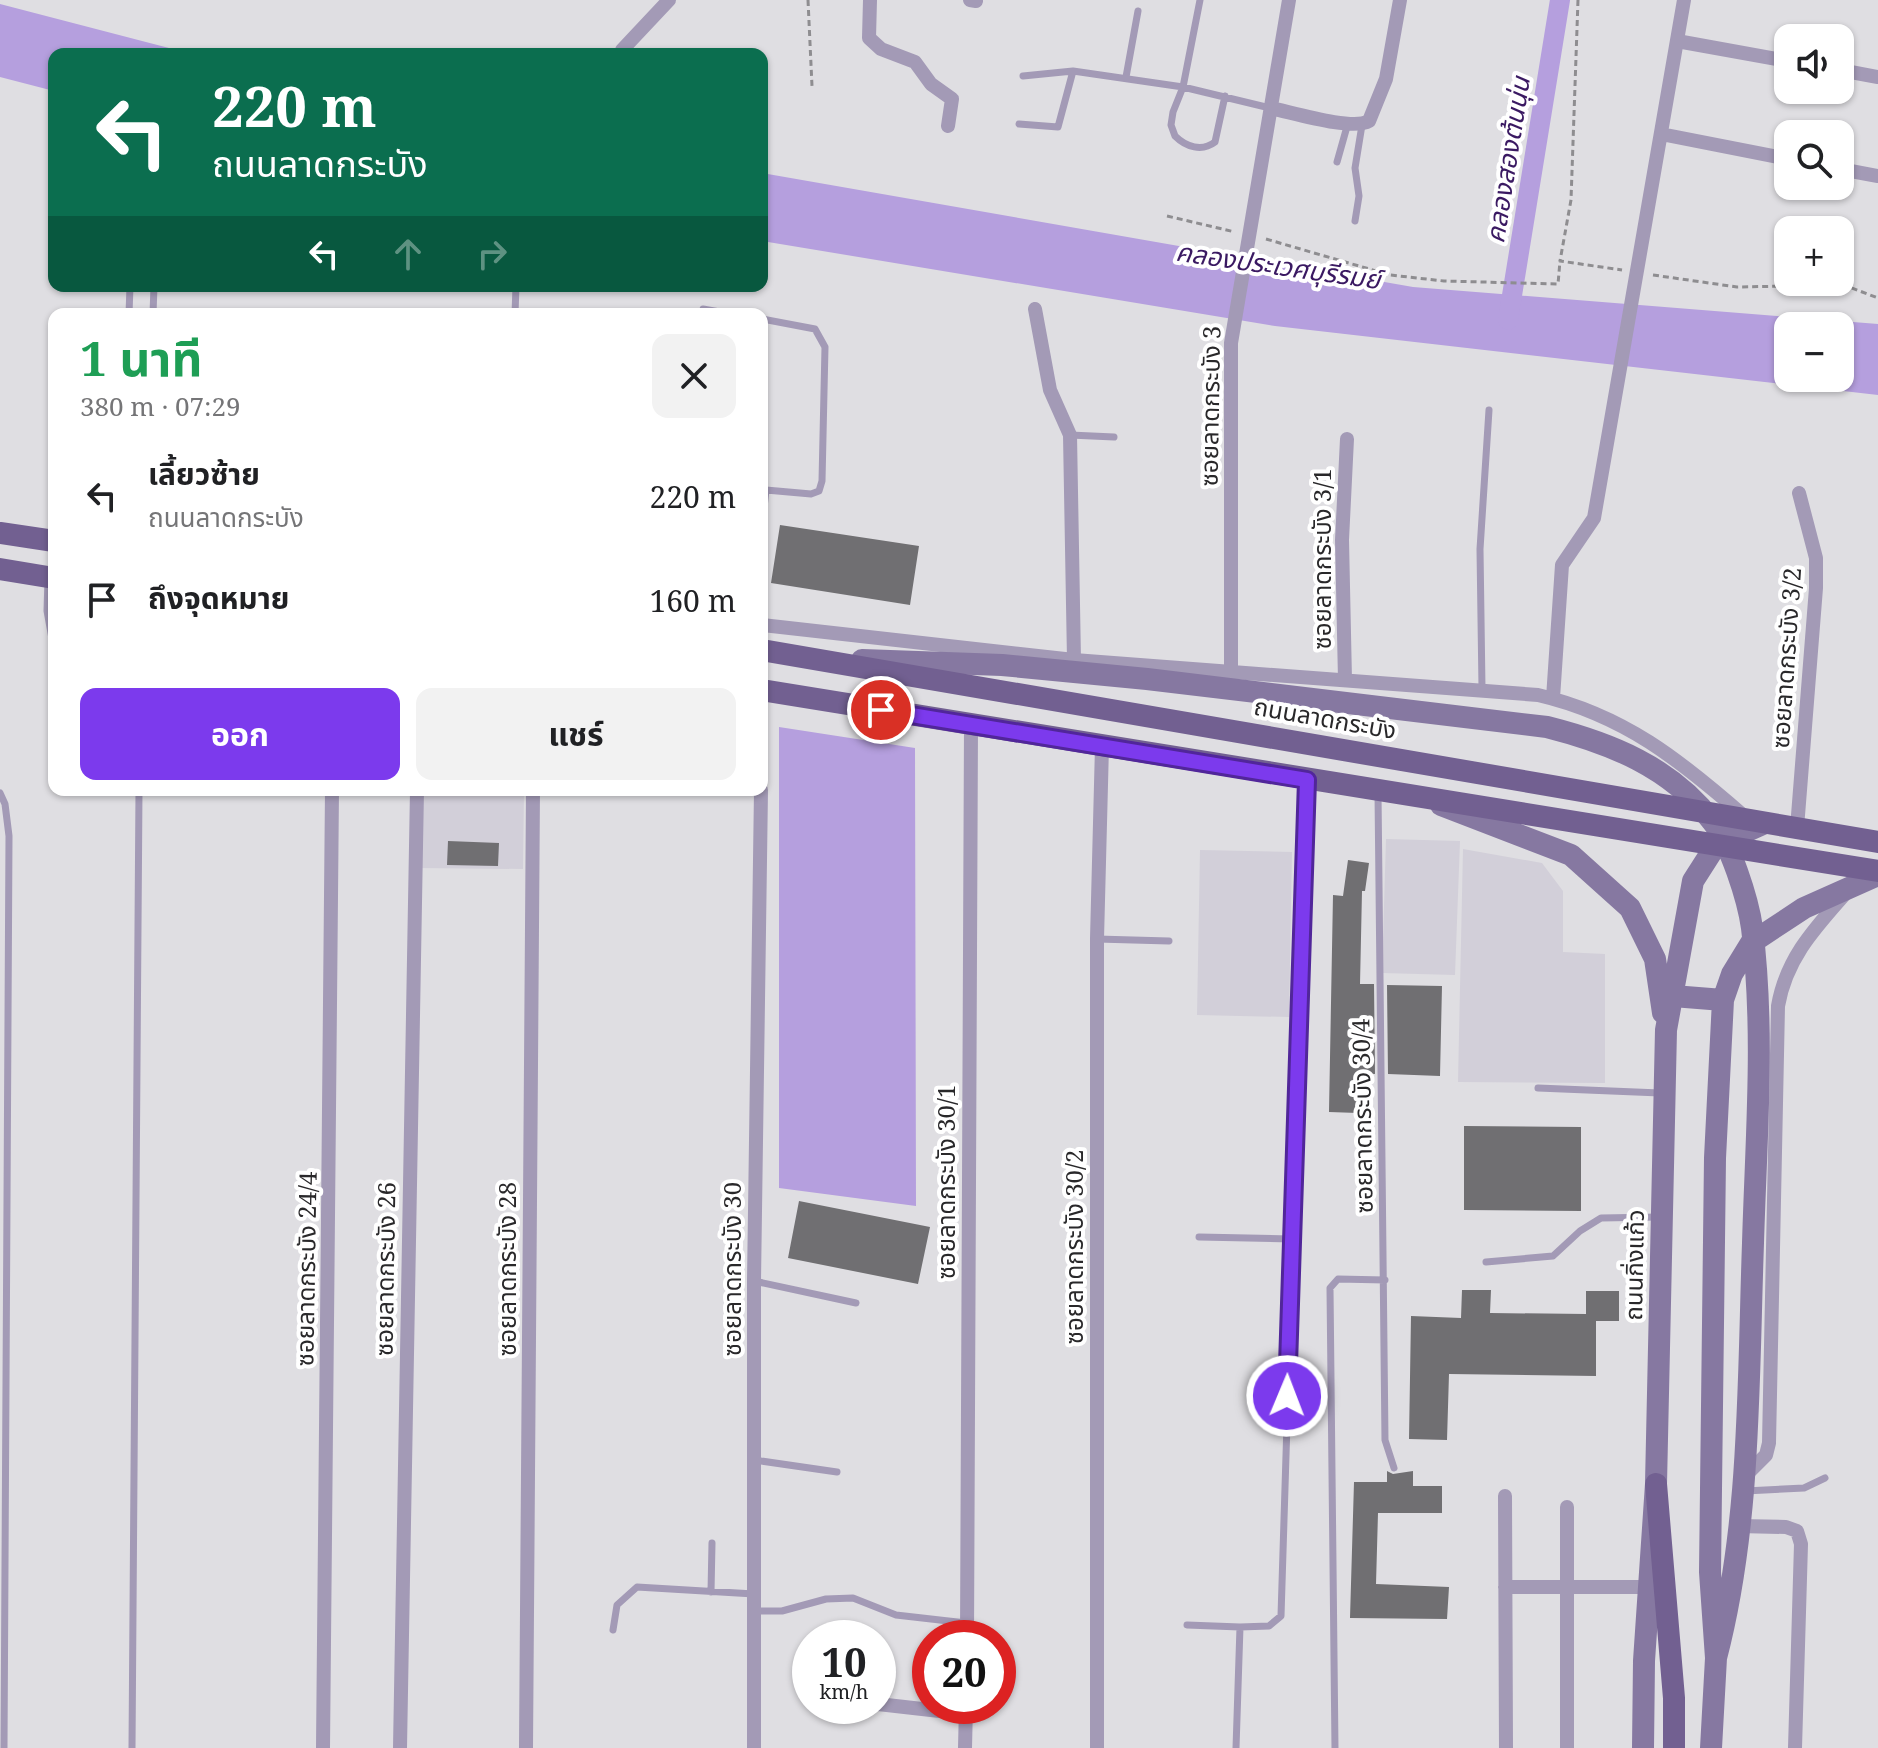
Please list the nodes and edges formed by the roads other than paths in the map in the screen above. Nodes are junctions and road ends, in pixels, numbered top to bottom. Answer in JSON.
{"nodes":[{"id":1,"x":669,"y":0,"type":"edge"},
{"id":2,"x":870,"y":0,"type":"edge"},
{"id":3,"x":1200,"y":0,"type":"edge"},
{"id":4,"x":1289,"y":0,"type":"edge"},
{"id":5,"x":1400,"y":0,"type":"edge"},
{"id":6,"x":1684,"y":0,"type":"edge"},
{"id":7,"x":1138,"y":11,"type":"dead end"},
{"id":8,"x":1677,"y":41,"type":"junction"},
{"id":9,"x":624,"y":48,"type":"edge"},
{"id":10,"x":1774,"y":58,"type":"edge"},
{"id":11,"x":1073,"y":71,"type":"junction"},
{"id":12,"x":1854,"y":73,"type":"edge"},
{"id":13,"x":1023,"y":76,"type":"dead end"},
{"id":14,"x":1126,"y":77,"type":"junction"},
{"id":15,"x":1878,"y":77,"type":"edge"},
{"id":16,"x":1183,"y":87,"type":"junction"},
{"id":17,"x":1225,"y":96,"type":"junction"},
{"id":18,"x":1270,"y":108,"type":"junction"},
{"id":19,"x":1019,"y":124,"type":"dead end"},
{"id":20,"x":1355,"y":124,"type":"junction"},
{"id":21,"x":948,"y":126,"type":"dead end"},
{"id":22,"x":1661,"y":134,"type":"junction"},
{"id":23,"x":1774,"y":156,"type":"edge"},
{"id":24,"x":1337,"y":162,"type":"dead end"},
{"id":25,"x":1854,"y":172,"type":"edge"},
{"id":26,"x":1878,"y":176,"type":"edge"},
{"id":27,"x":1355,"y":221,"type":"dead end"},
{"id":28,"x":1035,"y":309,"type":"dead end"},
{"id":29,"x":768,"y":320,"type":"edge"},
{"id":30,"x":1489,"y":410,"type":"dead end"},
{"id":31,"x":1070,"y":435,"type":"junction"},
{"id":32,"x":1114,"y":437,"type":"dead end"},
{"id":33,"x":1347,"y":439,"type":"dead end"},
{"id":34,"x":768,"y":490,"type":"edge"},
{"id":35,"x":1799,"y":493,"type":"dead end"},
{"id":36,"x":0,"y":533,"type":"edge"},
{"id":37,"x":48,"y":540,"type":"edge"},
{"id":38,"x":0,"y":569,"type":"edge"},
{"id":39,"x":48,"y":577,"type":"edge"},
{"id":40,"x":768,"y":626,"type":"edge"},
{"id":41,"x":768,"y":651,"type":"edge"},
{"id":42,"x":825,"y":658,"type":"junction"},
{"id":43,"x":1074,"y":660,"type":"junction"},
{"id":44,"x":1231,"y":673,"type":"junction"},
{"id":45,"x":1345,"y":680,"type":"junction"},
{"id":46,"x":1482,"y":688,"type":"junction"},
{"id":47,"x":768,"y":691,"type":"edge"},
{"id":48,"x":1553,"y":698,"type":"junction"},
{"id":49,"x":971,"y":725,"type":"junction"},
{"id":50,"x":1102,"y":746,"type":"junction"},
{"id":51,"x":1307,"y":780,"type":"junction"},
{"id":52,"x":1378,"y":791,"type":"junction"},
{"id":53,"x":0,"y":793,"type":"edge"},
{"id":54,"x":139,"y":796,"type":"edge"},
{"id":55,"x":332,"y":796,"type":"edge"},
{"id":56,"x":417,"y":796,"type":"edge"},
{"id":57,"x":533,"y":796,"type":"edge"},
{"id":58,"x":761,"y":796,"type":"edge"},
{"id":59,"x":1423,"y":798,"type":"junction"},
{"id":60,"x":1756,"y":821,"type":"junction"},
{"id":61,"x":1797,"y":828,"type":"junction"},
{"id":62,"x":1878,"y":842,"type":"edge"},
{"id":63,"x":1716,"y":845,"type":"junction"},
{"id":64,"x":1878,"y":873,"type":"edge"},
{"id":65,"x":1847,"y":891,"type":"junction"},
{"id":66,"x":1097,"y":939,"type":"junction"},
{"id":67,"x":1169,"y":941,"type":"dead end"},
{"id":68,"x":1673,"y":996,"type":"junction"},
{"id":69,"x":1723,"y":1000,"type":"junction"},
{"id":70,"x":1666,"y":1030,"type":"junction"},
{"id":71,"x":1538,"y":1088,"type":"dead end"},
{"id":72,"x":1665,"y":1093,"type":"junction"},
{"id":73,"x":1662,"y":1217,"type":"junction"},
{"id":74,"x":1199,"y":1237,"type":"dead end"},
{"id":75,"x":1291,"y":1239,"type":"junction"},
{"id":76,"x":1486,"y":1262,"type":"dead end"},
{"id":77,"x":1385,"y":1280,"type":"junction"},
{"id":78,"x":754,"y":1281,"type":"junction"},
{"id":79,"x":856,"y":1303,"type":"dead end"},
{"id":80,"x":754,"y":1460,"type":"junction"},
{"id":81,"x":1394,"y":1468,"type":"dead end"},
{"id":82,"x":837,"y":1472,"type":"dead end"},
{"id":83,"x":1825,"y":1478,"type":"dead end"},
{"id":84,"x":1656,"y":1484,"type":"junction"},
{"id":85,"x":1743,"y":1484,"type":"junction"},
{"id":86,"x":1505,"y":1496,"type":"dead end"},
{"id":87,"x":1567,"y":1507,"type":"dead end"},
{"id":88,"x":1738,"y":1526,"type":"junction"},
{"id":89,"x":712,"y":1543,"type":"dead end"},
{"id":90,"x":1505,"y":1587,"type":"junction"},
{"id":91,"x":1567,"y":1587,"type":"junction"},
{"id":92,"x":1649,"y":1587,"type":"junction"},
{"id":93,"x":711,"y":1592,"type":"junction"},
{"id":94,"x":754,"y":1594,"type":"junction"},
{"id":95,"x":754,"y":1611,"type":"junction"},
{"id":96,"x":920,"y":1620,"type":"edge"},
{"id":97,"x":967,"y":1620,"type":"edge"},
{"id":98,"x":1187,"y":1625,"type":"dead end"},
{"id":99,"x":1240,"y":1627,"type":"junction"},
{"id":100,"x":613,"y":1630,"type":"dead end"},
{"id":101,"x":1716,"y":1658,"type":"junction"},
{"id":102,"x":966,"y":1724,"type":"edge"},
{"id":103,"x":4,"y":1748,"type":"edge"},
{"id":104,"x":132,"y":1748,"type":"edge"},
{"id":105,"x":323,"y":1748,"type":"edge"},
{"id":106,"x":400,"y":1748,"type":"edge"},
{"id":107,"x":526,"y":1748,"type":"edge"},
{"id":108,"x":754,"y":1748,"type":"edge"},
{"id":109,"x":965,"y":1748,"type":"edge"},
{"id":110,"x":1097,"y":1748,"type":"edge"},
{"id":111,"x":1236,"y":1748,"type":"edge"},
{"id":112,"x":1335,"y":1748,"type":"edge"},
{"id":113,"x":1506,"y":1748,"type":"edge"},
{"id":114,"x":1567,"y":1748,"type":"edge"},
{"id":115,"x":1643,"y":1748,"type":"edge"},
{"id":116,"x":1674,"y":1748,"type":"edge"},
{"id":117,"x":1711,"y":1748,"type":"edge"},
{"id":118,"x":1795,"y":1748,"type":"edge"}],
"edges":[{"from":1,"to":9,"type":"street"},
{"from":2,"to":21,"type":"street"},
{"from":3,"to":16,"type":"lane"},
{"from":4,"to":18,"type":"street","name":"ซอยลาดกระบัง 3"},
{"from":5,"to":20,"type":"street"},
{"from":6,"to":8,"type":"street"},
{"from":7,"to":14,"type":"lane"},
{"from":8,"to":10,"type":"street"},
{"from":8,"to":22,"type":"street"},
{"from":11,"to":13,"type":"lane"},
{"from":11,"to":14,"type":"lane"},
{"from":11,"to":19,"type":"lane"},
{"from":12,"to":15,"type":"street"},
{"from":14,"to":16,"type":"lane"},
{"from":16,"to":17,"type":"lane"},
{"from":16,"to":17,"type":"lane"},
{"from":17,"to":18,"type":"lane"},
{"from":18,"to":20,"type":"street"},
{"from":18,"to":44,"type":"street","name":"ซอยลาดกระบัง 3"},
{"from":20,"to":24,"type":"lane"},
{"from":20,"to":27,"type":"lane"},
{"from":22,"to":23,"type":"street"},
{"from":22,"to":48,"type":"street"},
{"from":25,"to":26,"type":"street"},
{"from":28,"to":31,"type":"street"},
{"from":29,"to":34,"type":"lane"},
{"from":30,"to":46,"type":"lane"},
{"from":31,"to":32,"type":"lane"},
{"from":31,"to":43,"type":"street"},
{"from":33,"to":45,"type":"street","name":"ซอยลาดกระบัง 3/1"},
{"from":35,"to":61,"type":"street","name":"ซอยลาดกระบัง 3/2"},
{"from":36,"to":37,"type":"main road"},
{"from":38,"to":39,"type":"main road"},
{"from":40,"to":43,"type":"street"},
{"from":41,"to":42,"type":"main road","name":"ถนนลาดกระบัง"},
{"from":42,"to":60,"type":"main road","name":"ถนนลาดกระบัง"},
{"from":42,"to":85,"type":"main road"},
{"from":43,"to":44,"type":"street"},
{"from":44,"to":45,"type":"street"},
{"from":45,"to":46,"type":"street"},
{"from":46,"to":48,"type":"street"},
{"from":47,"to":49,"type":"main road"},
{"from":48,"to":60,"type":"street"},
{"from":49,"to":50,"type":"main road"},
{"from":49,"to":97,"type":"street","name":"ซอยลาดกระบัง 30/1"},
{"from":50,"to":51,"type":"main road"},
{"from":50,"to":66,"type":"street","name":"ซอยลาดกระบัง 30/2"},
{"from":51,"to":52,"type":"main road"},
{"from":51,"to":75,"type":"lane"},
{"from":52,"to":59,"type":"main road"},
{"from":52,"to":77,"type":"lane","name":"ซอยลาดกระบัง 30/4"},
{"from":53,"to":103,"type":"lane"},
{"from":54,"to":104,"type":"lane"},
{"from":55,"to":105,"type":"street","name":"ซอยลาดกระบัง 24/4"},
{"from":56,"to":106,"type":"street","name":"ซอยลาดกระบัง 26"},
{"from":57,"to":107,"type":"street","name":"ซอยลาดกระบัง 28"},
{"from":58,"to":78,"type":"street","name":"ซอยลาดกระบัง 30"},
{"from":59,"to":63,"type":"main road"},
{"from":59,"to":70,"type":"main road"},
{"from":60,"to":61,"type":"main road","name":"ถนนลาดกระบัง"},
{"from":60,"to":63,"type":"main road"},
{"from":61,"to":62,"type":"main road","name":"ถนนลาดกระบัง"},
{"from":63,"to":64,"type":"main road"},
{"from":63,"to":68,"type":"main road","name":"ถนนกิ่งแก้ว"},
{"from":64,"to":65,"type":"main road"},
{"from":65,"to":69,"type":"main road"},
{"from":65,"to":85,"type":"street"},
{"from":66,"to":67,"type":"lane"},
{"from":66,"to":110,"type":"street","name":"ซอยลาดกระบัง 30/2"},
{"from":68,"to":69,"type":"main road"},
{"from":68,"to":70,"type":"main road","name":"ถนนกิ่งแก้ว"},
{"from":69,"to":101,"type":"main road"},
{"from":70,"to":72,"type":"main road","name":"ถนนกิ่งแก้ว"},
{"from":71,"to":72,"type":"lane"},
{"from":72,"to":73,"type":"main road","name":"ถนนกิ่งแก้ว"},
{"from":73,"to":76,"type":"lane"},
{"from":73,"to":84,"type":"main road","name":"ถนนกิ่งแก้ว"},
{"from":74,"to":75,"type":"lane"},
{"from":75,"to":99,"type":"lane"},
{"from":77,"to":81,"type":"lane","name":"ซอยลาดกระบัง 30/4"},
{"from":77,"to":112,"type":"lane"},
{"from":78,"to":79,"type":"lane"},
{"from":78,"to":80,"type":"street","name":"ซอยลาดกระบัง 30"},
{"from":80,"to":82,"type":"lane"},
{"from":80,"to":94,"type":"street","name":"ซอยลาดกระบัง 30"},
{"from":83,"to":85,"type":"lane"},
{"from":84,"to":92,"type":"main road","name":"ถนนกิ่งแก้ว"},
{"from":84,"to":116,"type":"main road"},
{"from":85,"to":88,"type":"main road"},
{"from":86,"to":90,"type":"street"},
{"from":87,"to":91,"type":"street"},
{"from":88,"to":101,"type":"main road"},
{"from":88,"to":118,"type":"street"},
{"from":89,"to":93,"type":"lane"},
{"from":90,"to":91,"type":"street"},
{"from":90,"to":113,"type":"street"},
{"from":91,"to":92,"type":"street"},
{"from":91,"to":114,"type":"street"},
{"from":92,"to":115,"type":"main road","name":"ถนนกิ่งแก้ว"},
{"from":93,"to":94,"type":"lane"},
{"from":93,"to":100,"type":"lane"},
{"from":94,"to":95,"type":"street","name":"ซอยลาดกระบัง 30"},
{"from":95,"to":96,"type":"lane"},
{"from":95,"to":108,"type":"street","name":"ซอยลาดกระบัง 30"},
{"from":98,"to":99,"type":"lane"},
{"from":99,"to":111,"type":"lane"},
{"from":101,"to":117,"type":"main road"},
{"from":102,"to":109,"type":"street"}]}
